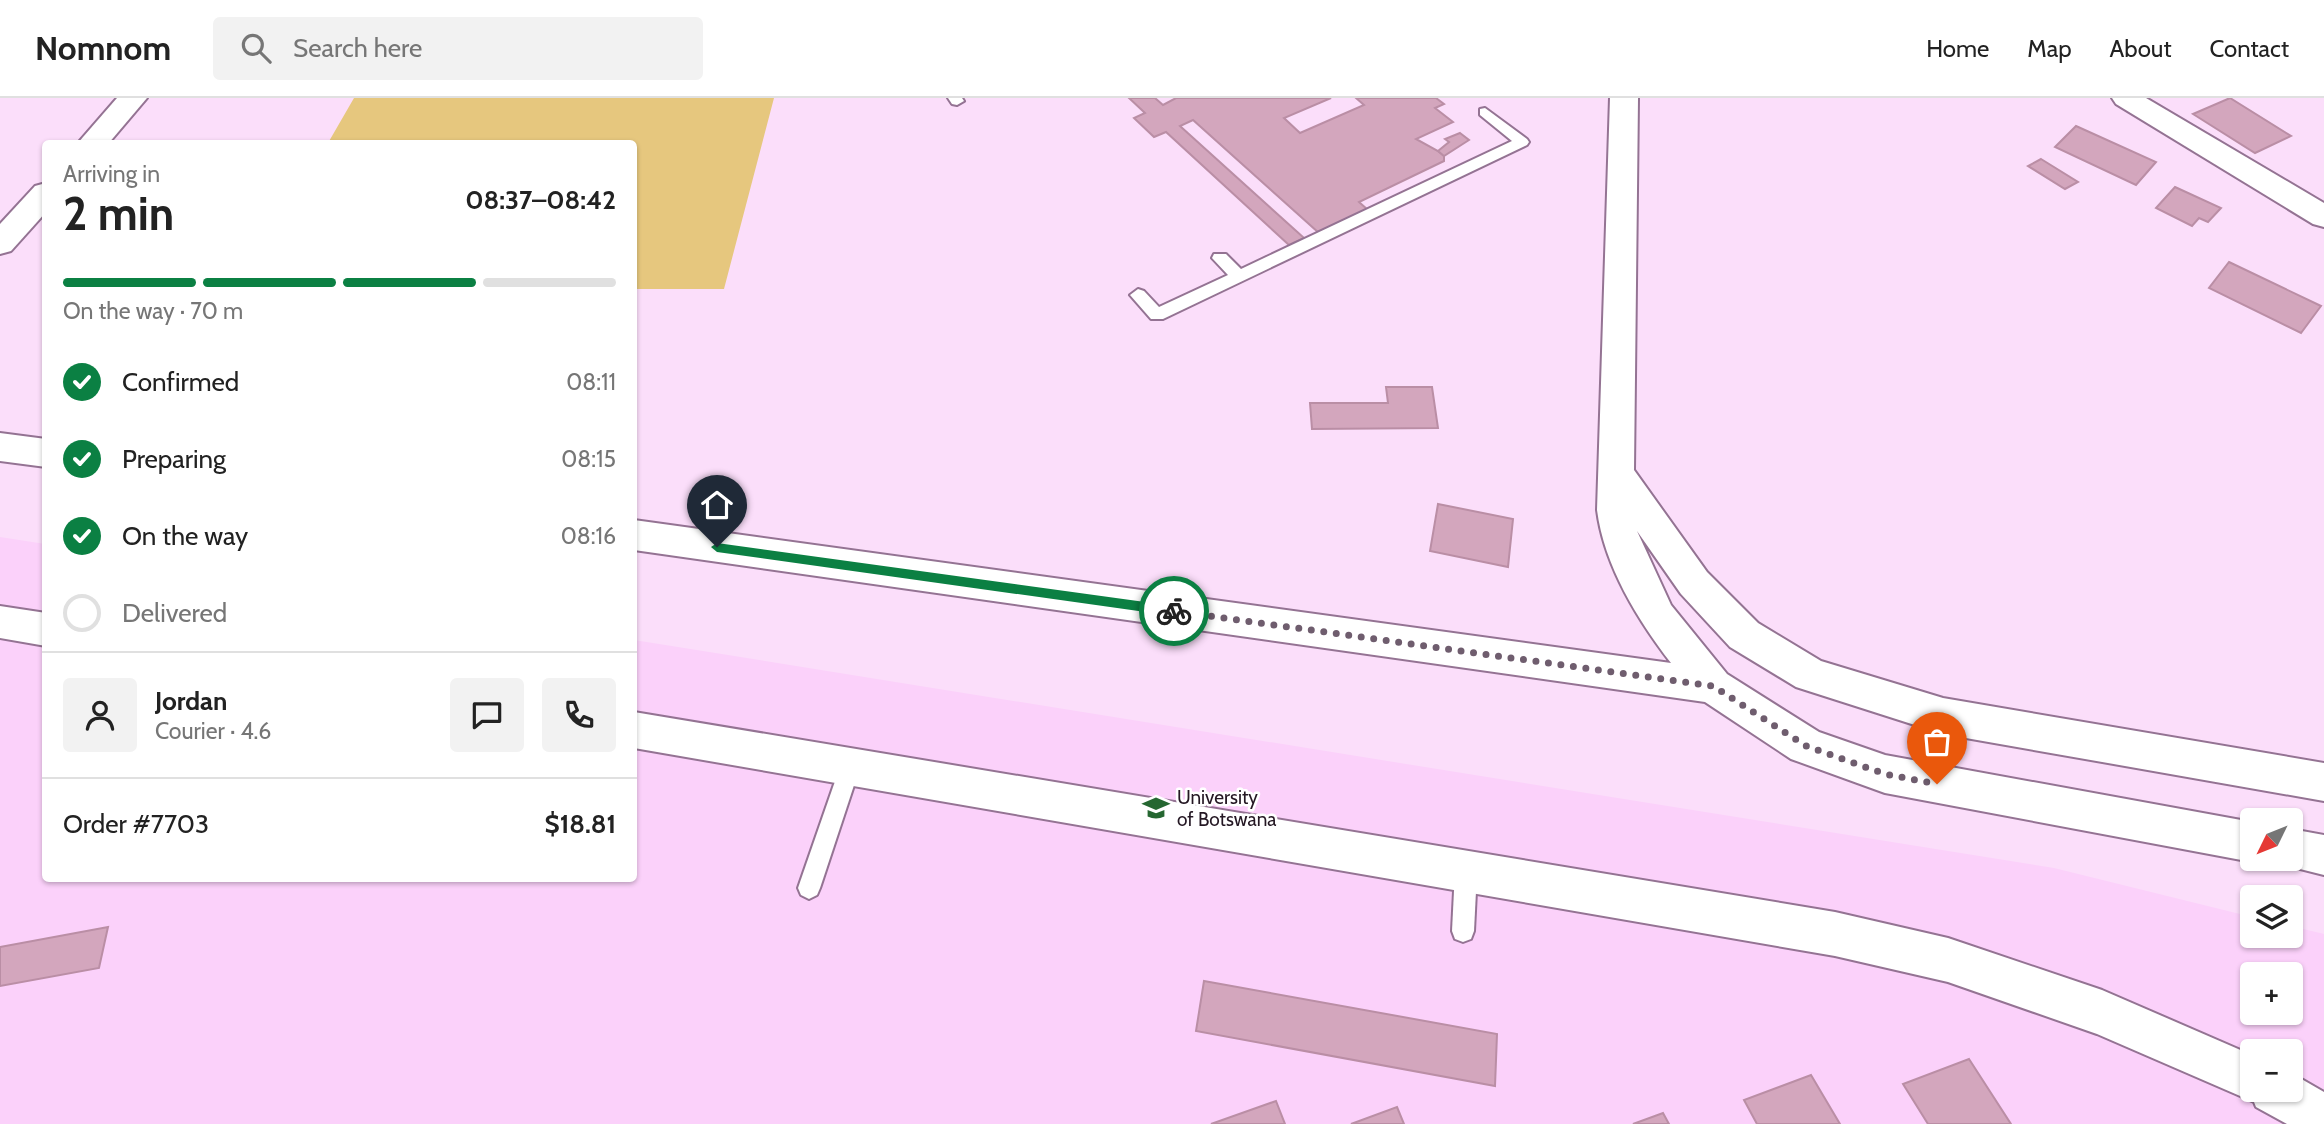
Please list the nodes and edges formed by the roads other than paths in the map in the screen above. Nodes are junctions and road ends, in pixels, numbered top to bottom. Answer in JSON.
{"nodes":[{"id":1,"x":133,"y":98,"type":"edge"},
{"id":2,"x":1624,"y":98,"type":"edge"},
{"id":3,"x":2126,"y":98,"type":"edge"},
{"id":4,"x":1485,"y":112,"type":"dead end"},
{"id":5,"x":95,"y":140,"type":"edge"},
{"id":6,"x":42,"y":197,"type":"edge"},
{"id":7,"x":2324,"y":217,"type":"edge"},
{"id":8,"x":0,"y":243,"type":"edge"},
{"id":9,"x":1220,"y":258,"type":"dead end"},
{"id":10,"x":1239,"y":276,"type":"junction"},
{"id":11,"x":1138,"y":295,"type":"dead end"},
{"id":12,"x":0,"y":447,"type":"edge"},
{"id":13,"x":42,"y":452,"type":"edge"},
{"id":14,"x":1618,"y":476,"type":"junction"},
{"id":15,"x":637,"y":536,"type":"edge"},
{"id":16,"x":0,"y":622,"type":"edge"},
{"id":17,"x":42,"y":629,"type":"edge"},
{"id":18,"x":1713,"y":686,"type":"junction"},
{"id":19,"x":637,"y":731,"type":"edge"},
{"id":20,"x":850,"y":767,"type":"junction"},
{"id":21,"x":2324,"y":782,"type":"edge"},
{"id":22,"x":2240,"y":840,"type":"edge"},
{"id":23,"x":2303,"y":851,"type":"edge"},
{"id":24,"x":2324,"y":855,"type":"edge"},
{"id":25,"x":1466,"y":871,"type":"junction"},
{"id":26,"x":809,"y":888,"type":"dead end"},
{"id":27,"x":1463,"y":930,"type":"dead end"},
{"id":28,"x":2240,"y":1074,"type":"edge"},
{"id":29,"x":2295,"y":1102,"type":"edge"},
{"id":30,"x":2324,"y":1118,"type":"edge"}],
"edges":[{"from":1,"to":5,"type":"street"},
{"from":2,"to":14,"type":"street"},
{"from":3,"to":7,"type":"street"},
{"from":4,"to":10,"type":"lane"},
{"from":6,"to":8,"type":"street"},
{"from":9,"to":10,"type":"lane"},
{"from":10,"to":11,"type":"lane"},
{"from":12,"to":13,"type":"street"},
{"from":14,"to":18,"type":"street"},
{"from":14,"to":21,"type":"street"},
{"from":15,"to":18,"type":"street"},
{"from":16,"to":17,"type":"street"},
{"from":18,"to":22,"type":"street"},
{"from":19,"to":20,"type":"street"},
{"from":20,"to":25,"type":"street"},
{"from":20,"to":26,"type":"lane"},
{"from":23,"to":24,"type":"street"},
{"from":25,"to":27,"type":"lane"},
{"from":25,"to":28,"type":"street"},
{"from":29,"to":30,"type":"street"}]}
